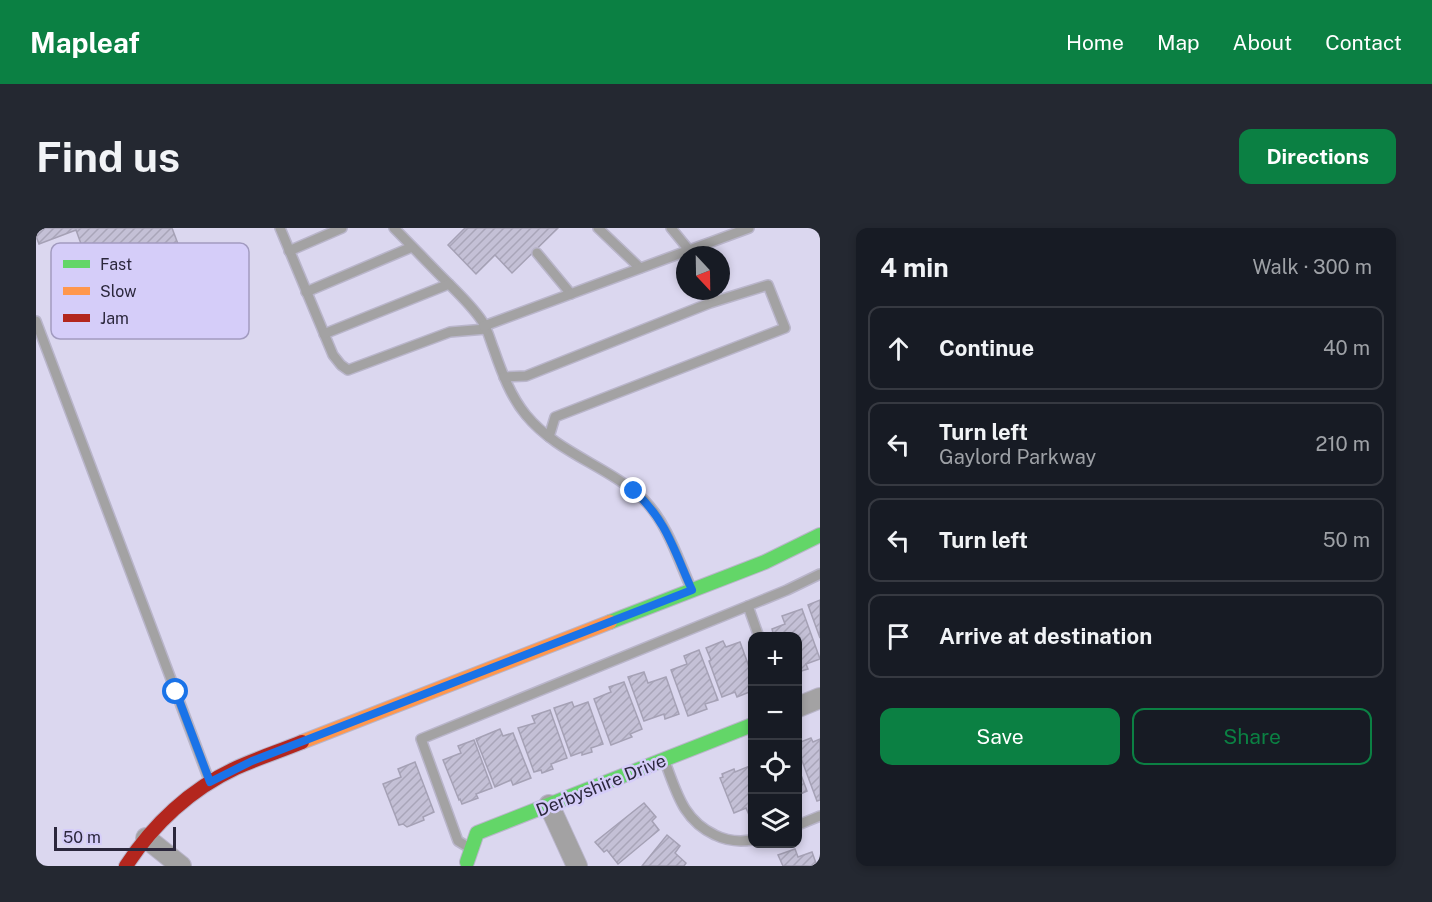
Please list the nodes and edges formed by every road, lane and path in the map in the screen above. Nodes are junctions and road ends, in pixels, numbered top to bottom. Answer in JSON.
{"nodes":[{"id":1,"x":280,"y":228,"type":"edge"},
{"id":2,"x":342,"y":228,"type":"edge"},
{"id":3,"x":394,"y":228,"type":"edge"},
{"id":4,"x":598,"y":228,"type":"edge"},
{"id":5,"x":671,"y":228,"type":"edge"},
{"id":6,"x":750,"y":228,"type":"edge"},
{"id":7,"x":732,"y":231,"type":"edge"},
{"id":8,"x":412,"y":246,"type":"junction"},
{"id":9,"x":686,"y":246,"type":"edge"},
{"id":10,"x":698,"y":246,"type":"edge"},
{"id":11,"x":289,"y":251,"type":"junction"},
{"id":12,"x":537,"y":253,"type":"dead end"},
{"id":13,"x":676,"y":255,"type":"edge"},
{"id":14,"x":639,"y":268,"type":"junction"},
{"id":15,"x":449,"y":284,"type":"junction"},
{"id":16,"x":306,"y":292,"type":"junction"},
{"id":17,"x":571,"y":294,"type":"junction"},
{"id":18,"x":36,"y":321,"type":"edge"},
{"id":19,"x":485,"y":327,"type":"junction"},
{"id":20,"x":324,"y":334,"type":"junction"},
{"id":21,"x":504,"y":377,"type":"junction"},
{"id":22,"x":549,"y":437,"type":"junction"},
{"id":23,"x":820,"y":535,"type":"edge"},
{"id":24,"x":820,"y":574,"type":"edge"},
{"id":25,"x":692,"y":590,"type":"junction"},
{"id":26,"x":748,"y":606,"type":"junction"},
{"id":27,"x":758,"y":632,"type":"edge"},
{"id":28,"x":820,"y":698,"type":"edge"},
{"id":29,"x":802,"y":705,"type":"edge"},
{"id":30,"x":748,"y":727,"type":"edge"},
{"id":31,"x":664,"y":760,"type":"junction"},
{"id":32,"x":210,"y":782,"type":"junction"},
{"id":33,"x":549,"y":805,"type":"junction"},
{"id":34,"x":820,"y":816,"type":"edge"},
{"id":35,"x":802,"y":823,"type":"edge"},
{"id":36,"x":146,"y":838,"type":"junction"},
{"id":37,"x":748,"y":840,"type":"edge"},
{"id":38,"x":469,"y":856,"type":"joint"},
{"id":39,"x":126,"y":866,"type":"edge"},
{"id":40,"x":181,"y":866,"type":"edge"},
{"id":41,"x":577,"y":866,"type":"edge"}],
"edges":[{"from":1,"to":11,"type":"lane"},
{"from":2,"to":11,"type":"lane"},
{"from":3,"to":8,"type":"lane"},
{"from":4,"to":14,"type":"lane"},
{"from":5,"to":9,"type":"lane"},
{"from":6,"to":7,"type":"lane"},
{"from":7,"to":10,"type":"lane"},
{"from":8,"to":15,"type":"lane"},
{"from":8,"to":16,"type":"lane"},
{"from":11,"to":16,"type":"lane"},
{"from":12,"to":17,"type":"lane"},
{"from":13,"to":14,"type":"lane"},
{"from":14,"to":17,"type":"lane"},
{"from":15,"to":19,"type":"lane"},
{"from":15,"to":20,"type":"lane"},
{"from":16,"to":20,"type":"lane"},
{"from":17,"to":19,"type":"lane"},
{"from":18,"to":32,"type":"lane"},
{"from":19,"to":20,"type":"lane"},
{"from":19,"to":21,"type":"lane"},
{"from":21,"to":22,"type":"lane"},
{"from":21,"to":22,"type":"lane"},
{"from":22,"to":25,"type":"lane"},
{"from":23,"to":25,"type":"street"},
{"from":24,"to":26,"type":"lane"},
{"from":25,"to":32,"type":"street"},
{"from":26,"to":27,"type":"lane"},
{"from":26,"to":38,"type":"lane"},
{"from":28,"to":29,"type":"street"},
{"from":30,"to":31,"type":"street","name":"Derbyshire Drive"},
{"from":31,"to":33,"type":"street","name":"Derbyshire Drive"},
{"from":31,"to":37,"type":"lane"},
{"from":32,"to":36,"type":"street"},
{"from":33,"to":38,"type":"street","name":"Derbyshire Drive"},
{"from":33,"to":41,"type":"street"},
{"from":34,"to":35,"type":"lane"},
{"from":36,"to":39,"type":"street"},
{"from":36,"to":40,"type":"street"}]}
